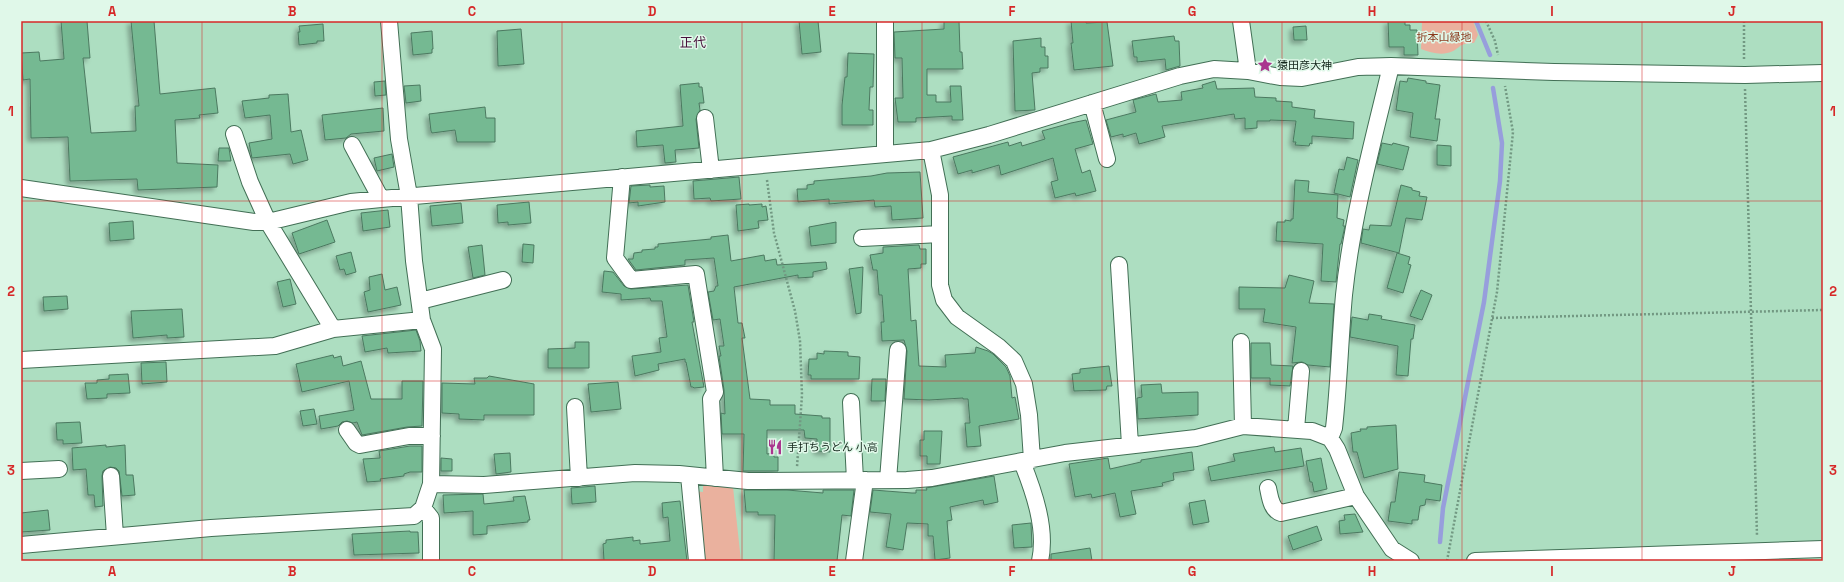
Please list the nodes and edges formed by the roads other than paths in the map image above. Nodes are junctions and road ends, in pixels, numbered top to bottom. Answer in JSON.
{"nodes":[{"id":1,"x":389,"y":21,"type":"edge"},
{"id":2,"x":885,"y":21,"type":"edge"},
{"id":3,"x":1241,"y":21,"type":"edge"},
{"id":4,"x":1391,"y":66,"type":"junction"},
{"id":5,"x":1248,"y":71,"type":"junction"},
{"id":6,"x":1823,"y":73,"type":"edge"},
{"id":7,"x":1092,"y":103,"type":"junction"},
{"id":8,"x":705,"y":118,"type":"dead end"},
{"id":9,"x":234,"y":134,"type":"dead end"},
{"id":10,"x":352,"y":145,"type":"dead end"},
{"id":11,"x":931,"y":150,"type":"junction"},
{"id":12,"x":885,"y":154,"type":"junction"},
{"id":13,"x":1107,"y":159,"type":"dead end"},
{"id":14,"x":710,"y":170,"type":"junction"},
{"id":15,"x":622,"y":177,"type":"junction"},
{"id":16,"x":21,"y":188,"type":"edge"},
{"id":17,"x":409,"y":196,"type":"junction"},
{"id":18,"x":381,"y":199,"type":"junction"},
{"id":19,"x":268,"y":222,"type":"junction"},
{"id":20,"x":940,"y":234,"type":"junction"},
{"id":21,"x":862,"y":238,"type":"dead end"},
{"id":22,"x":1119,"y":265,"type":"dead end"},
{"id":23,"x":503,"y":280,"type":"dead end"},
{"id":24,"x":420,"y":301,"type":"junction"},
{"id":25,"x":422,"y":320,"type":"junction"},
{"id":26,"x":333,"y":329,"type":"junction"},
{"id":27,"x":1241,"y":342,"type":"dead end"},
{"id":28,"x":898,"y":350,"type":"dead end"},
{"id":29,"x":21,"y":360,"type":"edge"},
{"id":30,"x":1301,"y":371,"type":"dead end"},
{"id":31,"x":851,"y":402,"type":"dead end"},
{"id":32,"x":575,"y":407,"type":"dead end"},
{"id":33,"x":1243,"y":426,"type":"junction"},
{"id":34,"x":1296,"y":429,"type":"junction"},
{"id":35,"x":347,"y":430,"type":"dead end"},
{"id":36,"x":432,"y":436,"type":"junction"},
{"id":37,"x":1330,"y":438,"type":"junction"},
{"id":38,"x":1130,"y":445,"type":"junction"},
{"id":39,"x":1027,"y":461,"type":"junction"},
{"id":40,"x":59,"y":469,"type":"dead end"},
{"id":41,"x":21,"y":471,"type":"edge"},
{"id":42,"x":689,"y":475,"type":"junction"},
{"id":43,"x":111,"y":476,"type":"dead end"},
{"id":44,"x":579,"y":478,"type":"junction"},
{"id":45,"x":715,"y":478,"type":"junction"},
{"id":46,"x":860,"y":480,"type":"junction"},
{"id":47,"x":888,"y":480,"type":"junction"},
{"id":48,"x":431,"y":484,"type":"junction"},
{"id":49,"x":1268,"y":488,"type":"dead end"},
{"id":50,"x":1356,"y":496,"type":"junction"},
{"id":51,"x":423,"y":508,"type":"junction"},
{"id":52,"x":115,"y":536,"type":"junction"},
{"id":53,"x":21,"y":545,"type":"edge"},
{"id":54,"x":1823,"y":549,"type":"edge"},
{"id":55,"x":431,"y":561,"type":"edge"},
{"id":56,"x":697,"y":561,"type":"edge"},
{"id":57,"x":854,"y":561,"type":"edge"},
{"id":58,"x":1040,"y":561,"type":"edge"},
{"id":59,"x":1411,"y":561,"type":"edge"},
{"id":60,"x":1475,"y":561,"type":"edge"}],
"edges":[{"from":1,"to":17,"type":"street"},
{"from":2,"to":12,"type":"street"},
{"from":3,"to":5,"type":"street"},
{"from":4,"to":5,"type":"street"},
{"from":4,"to":6,"type":"street"},
{"from":4,"to":37,"type":"street"},
{"from":5,"to":7,"type":"street"},
{"from":7,"to":11,"type":"street"},
{"from":7,"to":13,"type":"street"},
{"from":8,"to":14,"type":"street"},
{"from":9,"to":19,"type":"street"},
{"from":10,"to":18,"type":"street"},
{"from":11,"to":12,"type":"street"},
{"from":11,"to":20,"type":"street"},
{"from":12,"to":14,"type":"street"},
{"from":14,"to":15,"type":"street"},
{"from":15,"to":17,"type":"street"},
{"from":15,"to":45,"type":"street"},
{"from":16,"to":19,"type":"street"},
{"from":17,"to":18,"type":"street"},
{"from":17,"to":24,"type":"street"},
{"from":18,"to":19,"type":"street"},
{"from":19,"to":26,"type":"street"},
{"from":20,"to":21,"type":"street"},
{"from":20,"to":39,"type":"street"},
{"from":22,"to":38,"type":"street"},
{"from":23,"to":24,"type":"street"},
{"from":24,"to":25,"type":"street"},
{"from":25,"to":26,"type":"street"},
{"from":25,"to":36,"type":"street"},
{"from":26,"to":29,"type":"street"},
{"from":27,"to":33,"type":"street"},
{"from":28,"to":47,"type":"street"},
{"from":30,"to":34,"type":"street"},
{"from":31,"to":46,"type":"street"},
{"from":32,"to":44,"type":"street"},
{"from":33,"to":34,"type":"street"},
{"from":33,"to":38,"type":"street"},
{"from":34,"to":37,"type":"street"},
{"from":35,"to":36,"type":"street"},
{"from":36,"to":48,"type":"street"},
{"from":37,"to":50,"type":"street"},
{"from":38,"to":39,"type":"street"},
{"from":39,"to":47,"type":"street"},
{"from":39,"to":58,"type":"street"},
{"from":40,"to":41,"type":"street"},
{"from":42,"to":44,"type":"street"},
{"from":42,"to":45,"type":"street"},
{"from":42,"to":56,"type":"street"},
{"from":43,"to":52,"type":"street"},
{"from":44,"to":48,"type":"street"},
{"from":45,"to":46,"type":"street"},
{"from":46,"to":47,"type":"street"},
{"from":46,"to":57,"type":"street"},
{"from":48,"to":51,"type":"street"},
{"from":49,"to":50,"type":"street"},
{"from":50,"to":59,"type":"street"},
{"from":51,"to":52,"type":"street"},
{"from":51,"to":55,"type":"street"},
{"from":52,"to":53,"type":"street"},
{"from":54,"to":60,"type":"street"}]}
